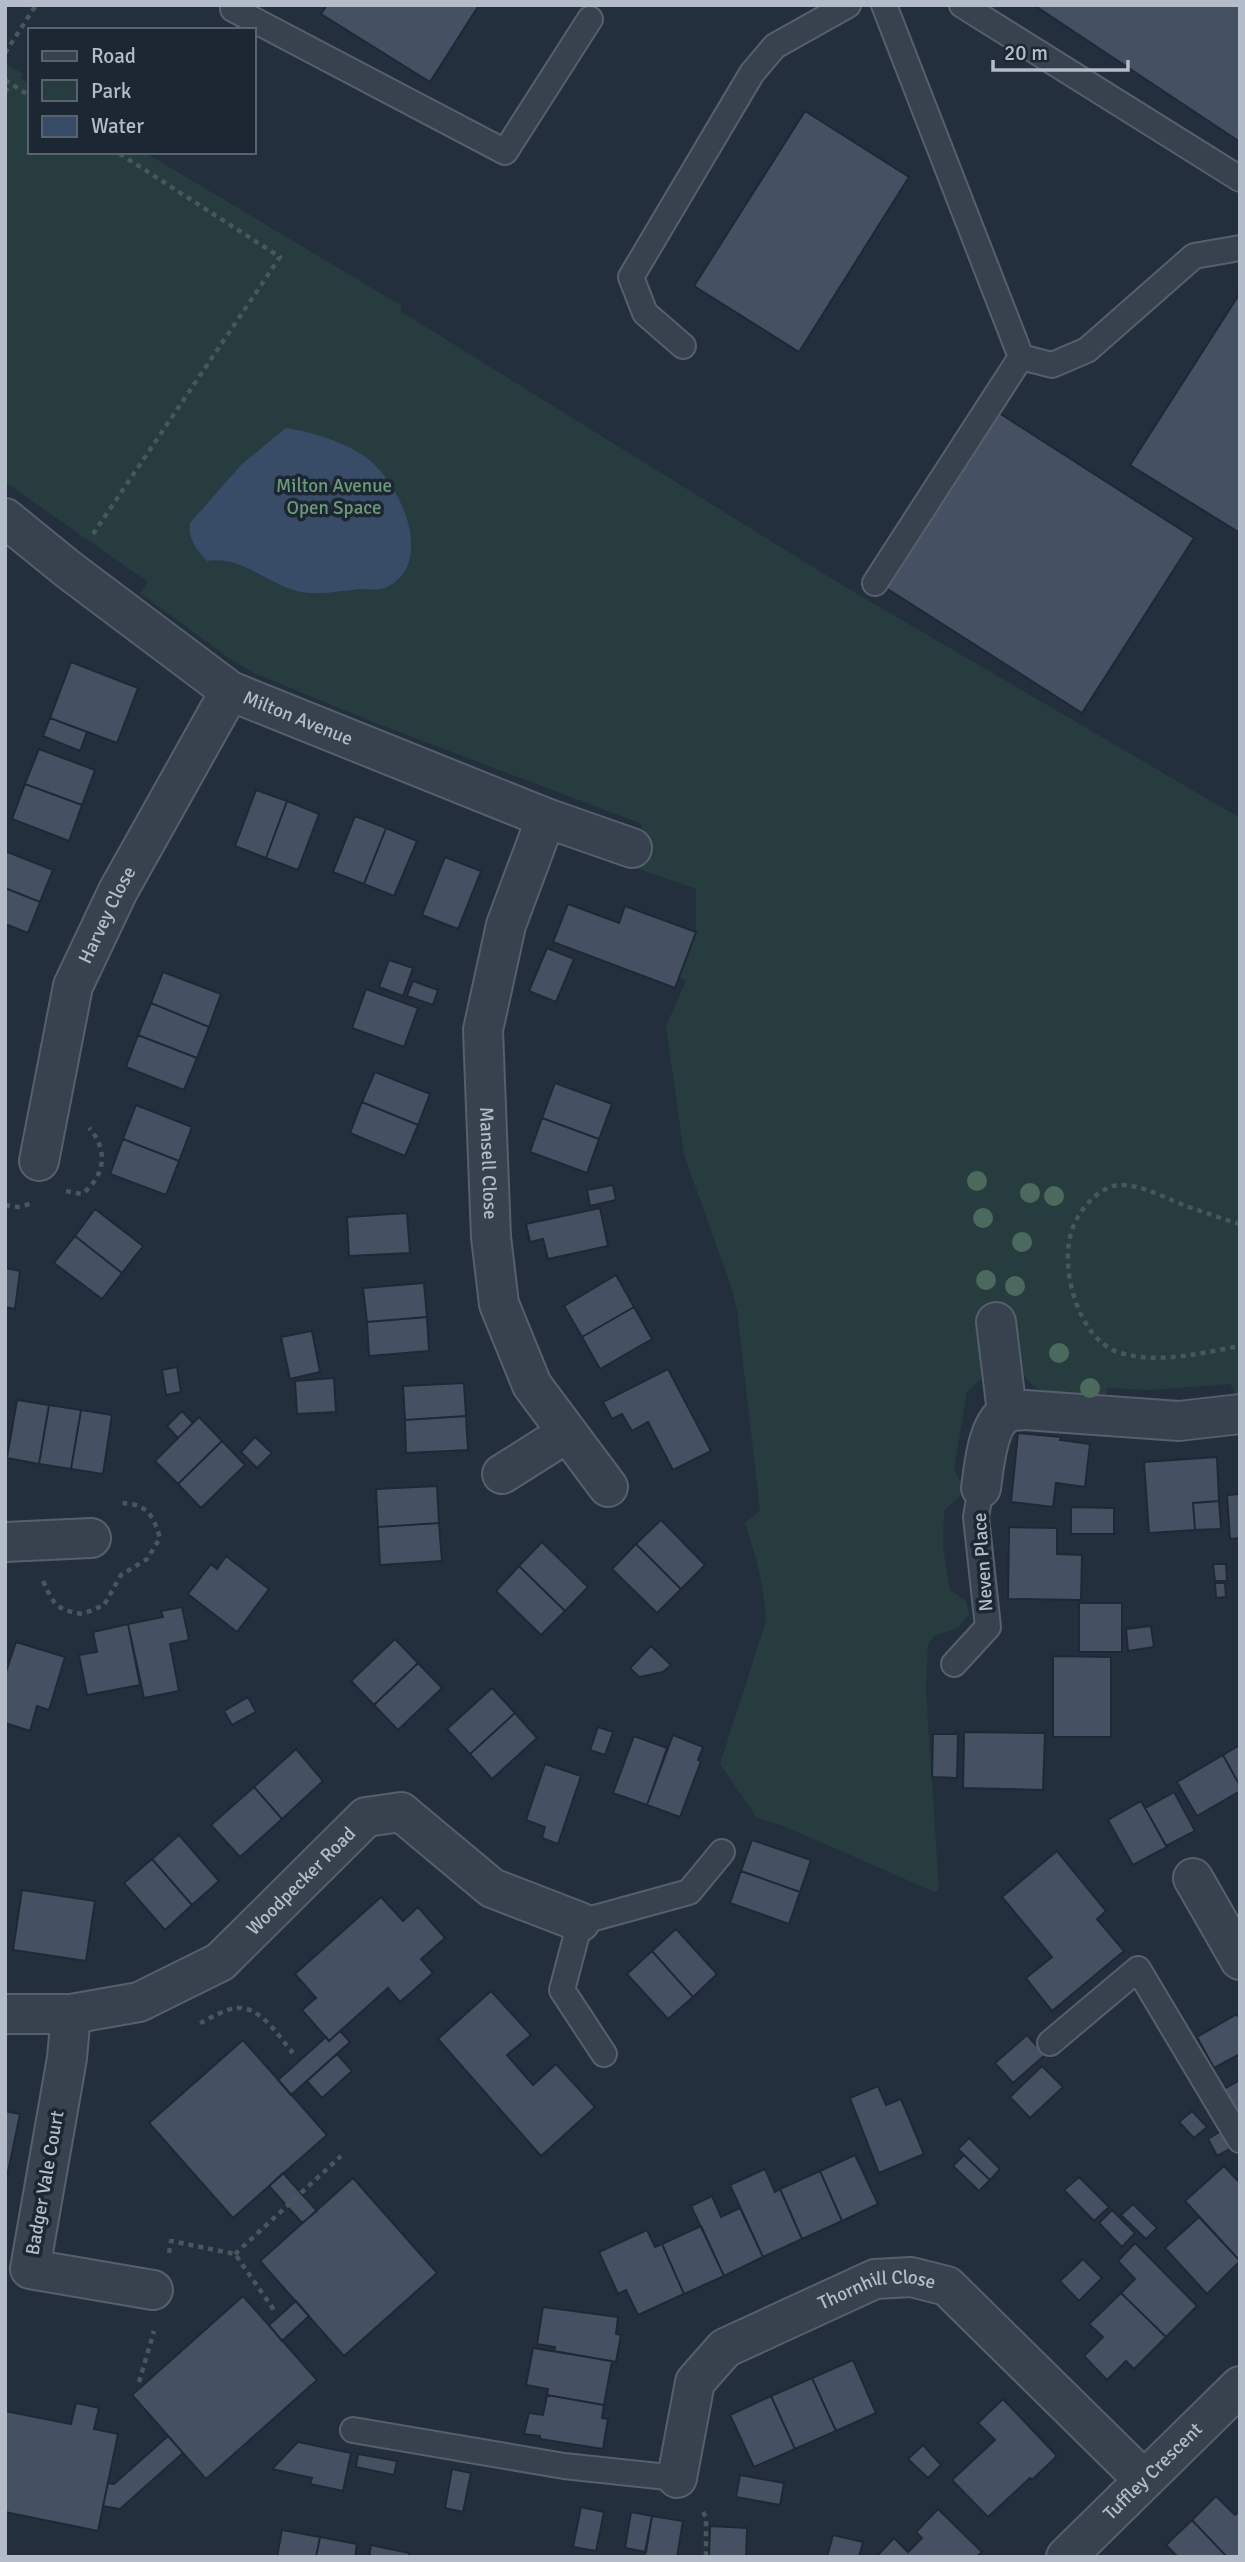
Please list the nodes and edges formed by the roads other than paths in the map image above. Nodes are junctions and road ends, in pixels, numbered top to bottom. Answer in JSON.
{"nodes":[{"id":1,"x":235,"y":5,"type":"edge"},
{"id":2,"x":848,"y":5,"type":"edge"},
{"id":3,"x":884,"y":5,"type":"edge"},
{"id":4,"x":962,"y":5,"type":"edge"},
{"id":5,"x":590,"y":19,"type":"dead end"},
{"id":6,"x":1240,"y":179,"type":"edge"},
{"id":7,"x":1240,"y":248,"type":"edge"},
{"id":8,"x":683,"y":346,"type":"dead end"},
{"id":9,"x":1021,"y":357,"type":"junction"},
{"id":10,"x":5,"y":518,"type":"edge"},
{"id":11,"x":875,"y":583,"type":"dead end"},
{"id":12,"x":230,"y":691,"type":"junction"},
{"id":13,"x":546,"y":818,"type":"junction"},
{"id":14,"x":632,"y":848,"type":"dead end"},
{"id":15,"x":47,"y":1183,"type":"road end"},
{"id":16,"x":996,"y":1322,"type":"dead end"},
{"id":17,"x":1007,"y":1412,"type":"junction"},
{"id":18,"x":1240,"y":1414,"type":"edge"},
{"id":19,"x":567,"y":1433,"type":"junction"},
{"id":20,"x":502,"y":1475,"type":"dead end"},
{"id":21,"x":608,"y":1487,"type":"dead end"},
{"id":22,"x":981,"y":1488,"type":"joint"},
{"id":23,"x":91,"y":1538,"type":"dead end"},
{"id":24,"x":5,"y":1542,"type":"edge"},
{"id":25,"x":954,"y":1664,"type":"dead end"},
{"id":26,"x":722,"y":1852,"type":"dead end"},
{"id":27,"x":1193,"y":1878,"type":"dead end"},
{"id":28,"x":580,"y":1922,"type":"junction"},
{"id":29,"x":1240,"y":1960,"type":"edge"},
{"id":30,"x":5,"y":2014,"type":"edge"},
{"id":31,"x":71,"y":2014,"type":"junction"},
{"id":32,"x":1050,"y":2043,"type":"dead end"},
{"id":33,"x":604,"y":2054,"type":"dead end"},
{"id":34,"x":1240,"y":2140,"type":"edge"},
{"id":35,"x":153,"y":2290,"type":"dead end"},
{"id":36,"x":1240,"y":2386,"type":"edge"},
{"id":37,"x":353,"y":2430,"type":"dead end"},
{"id":38,"x":677,"y":2478,"type":"joint"},
{"id":39,"x":1144,"y":2480,"type":"junction"},
{"id":40,"x":1066,"y":2557,"type":"edge"}],
"edges":[{"from":1,"to":5,"type":"lane"},
{"from":2,"to":8,"type":"lane"},
{"from":3,"to":9,"type":"lane"},
{"from":4,"to":6,"type":"lane"},
{"from":7,"to":9,"type":"lane"},
{"from":9,"to":11,"type":"lane"},
{"from":10,"to":12,"type":"street","name":"Milton Avenue"},
{"from":12,"to":13,"type":"street","name":"Milton Avenue"},
{"from":12,"to":15,"type":"street","name":"Harvey Close"},
{"from":13,"to":14,"type":"street","name":"Milton Avenue"},
{"from":13,"to":19,"type":"street","name":"Mansell Close"},
{"from":16,"to":17,"type":"street"},
{"from":17,"to":18,"type":"street"},
{"from":17,"to":22,"type":"street","name":"Neven Place"},
{"from":19,"to":20,"type":"street"},
{"from":19,"to":21,"type":"street","name":"Mansell Close"},
{"from":22,"to":25,"type":"lane","name":"Neven Place"},
{"from":23,"to":24,"type":"street"},
{"from":26,"to":28,"type":"lane"},
{"from":27,"to":29,"type":"street"},
{"from":28,"to":31,"type":"street","name":"Woodpecker Road"},
{"from":28,"to":33,"type":"lane"},
{"from":30,"to":31,"type":"street","name":"Woodpecker Road"},
{"from":31,"to":35,"type":"street","name":"Badger Vale Court"},
{"from":32,"to":34,"type":"lane"},
{"from":36,"to":39,"type":"street","name":"Tuffley Crescent"},
{"from":37,"to":38,"type":"lane"},
{"from":38,"to":39,"type":"street","name":"Thornhill Close"},
{"from":39,"to":40,"type":"street","name":"Tuffley Crescent"}]}
